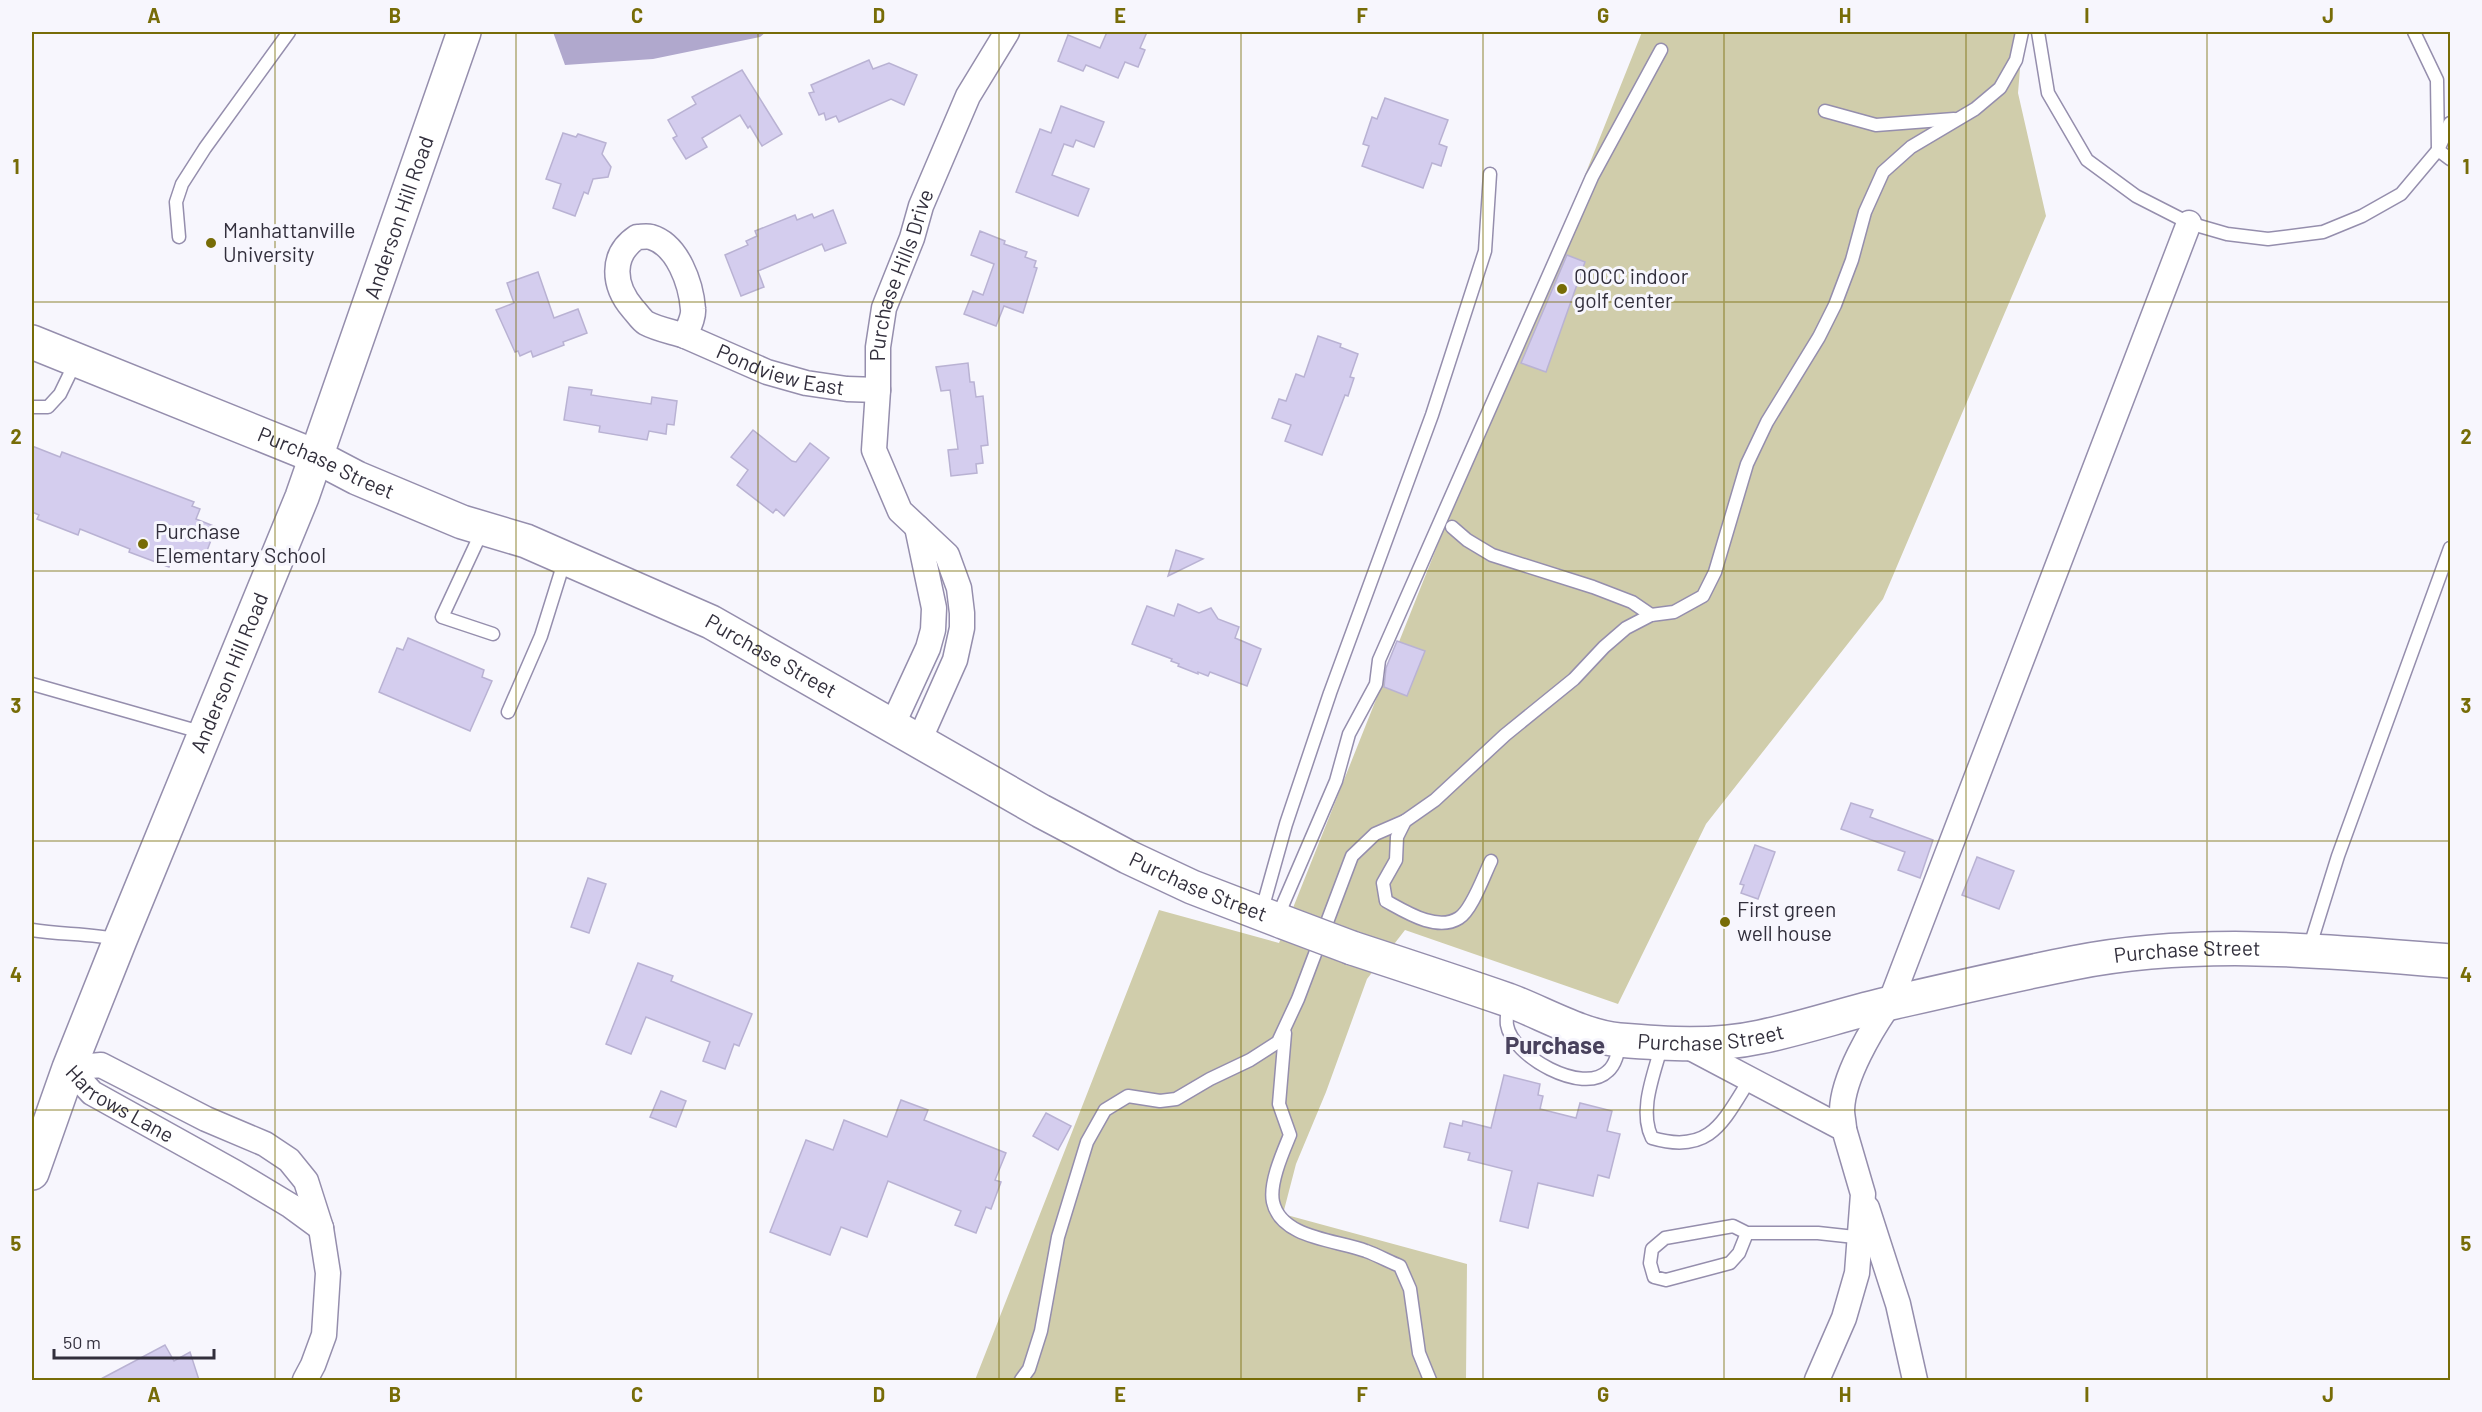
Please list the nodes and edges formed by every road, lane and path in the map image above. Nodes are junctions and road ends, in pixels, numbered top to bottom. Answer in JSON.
{"nodes":[{"id":1,"x":289,"y":32,"type":"edge"},
{"id":2,"x":464,"y":32,"type":"edge"},
{"id":3,"x":1007,"y":32,"type":"edge"},
{"id":4,"x":2022,"y":32,"type":"edge"},
{"id":5,"x":2038,"y":32,"type":"edge"},
{"id":6,"x":2414,"y":32,"type":"edge"},
{"id":7,"x":1661,"y":50,"type":"dead end"},
{"id":8,"x":1825,"y":111,"type":"dead end"},
{"id":9,"x":1958,"y":118,"type":"junction"},
{"id":10,"x":2451,"y":123,"type":"edge"},
{"id":11,"x":2438,"y":150,"type":"junction"},
{"id":12,"x":2451,"y":159,"type":"edge"},
{"id":13,"x":1490,"y":174,"type":"dead end"},
{"id":14,"x":2189,"y":223,"type":"junction"},
{"id":15,"x":179,"y":237,"type":"dead end"},
{"id":16,"x":685,"y":336,"type":"dead end"},
{"id":17,"x":32,"y":342,"type":"edge"},
{"id":18,"x":77,"y":360,"type":"junction"},
{"id":19,"x":878,"y":390,"type":"junction"},
{"id":20,"x":32,"y":407,"type":"edge"},
{"id":21,"x":316,"y":457,"type":"junction"},
{"id":22,"x":1452,"y":526,"type":"dead end"},
{"id":23,"x":917,"y":527,"type":"junction"},
{"id":24,"x":483,"y":528,"type":"junction"},
{"id":25,"x":2451,"y":548,"type":"edge"},
{"id":26,"x":565,"y":558,"type":"junction"},
{"id":27,"x":962,"y":613,"type":"junction"},
{"id":28,"x":1651,"y":615,"type":"junction"},
{"id":29,"x":933,"y":617,"type":"junction"},
{"id":30,"x":493,"y":634,"type":"dead end"},
{"id":31,"x":32,"y":684,"type":"edge"},
{"id":32,"x":508,"y":712,"type":"dead end"},
{"id":33,"x":905,"y":733,"type":"junction"},
{"id":34,"x":203,"y":735,"type":"junction"},
{"id":35,"x":1405,"y":822,"type":"junction"},
{"id":36,"x":1491,"y":861,"type":"dead end"},
{"id":37,"x":1274,"y":918,"type":"junction"},
{"id":38,"x":32,"y":930,"type":"edge"},
{"id":39,"x":120,"y":940,"type":"junction"},
{"id":40,"x":2308,"y":950,"type":"junction"},
{"id":41,"x":2451,"y":961,"type":"edge"},
{"id":42,"x":1509,"y":1001,"type":"junction"},
{"id":43,"x":1890,"y":1003,"type":"junction"},
{"id":44,"x":1286,"y":1026,"type":"junction"},
{"id":45,"x":1620,"y":1040,"type":"junction"},
{"id":46,"x":1673,"y":1043,"type":"junction"},
{"id":47,"x":69,"y":1068,"type":"junction"},
{"id":48,"x":1750,"y":1079,"type":"junction"},
{"id":49,"x":1844,"y":1129,"type":"junction"},
{"id":50,"x":32,"y":1173,"type":"edge"},
{"id":51,"x":321,"y":1228,"type":"junction"},
{"id":52,"x":1747,"y":1233,"type":"junction"},
{"id":53,"x":1868,"y":1238,"type":"junction"},
{"id":54,"x":305,"y":1380,"type":"edge"},
{"id":55,"x":1021,"y":1380,"type":"edge"},
{"id":56,"x":1430,"y":1380,"type":"edge"},
{"id":57,"x":1817,"y":1380,"type":"edge"},
{"id":58,"x":1915,"y":1380,"type":"edge"}],
"edges":[{"from":1,"to":15,"type":"lane"},
{"from":2,"to":21,"type":"main road","name":"Anderson Hill Road"},
{"from":3,"to":19,"type":"street","name":"Purchase Hills Drive"},
{"from":4,"to":9,"type":"lane"},
{"from":5,"to":14,"type":"lane"},
{"from":6,"to":11,"type":"lane"},
{"from":7,"to":37,"type":"lane"},
{"from":8,"to":9,"type":"lane"},
{"from":9,"to":28,"type":"lane"},
{"from":10,"to":11,"type":"lane"},
{"from":11,"to":12,"type":"lane"},
{"from":11,"to":14,"type":"lane"},
{"from":13,"to":37,"type":"lane"},
{"from":14,"to":43,"type":"street"},
{"from":16,"to":19,"type":"street","name":"Pondview East"},
{"from":17,"to":18,"type":"main road","name":"Purchase Street"},
{"from":18,"to":20,"type":"lane"},
{"from":18,"to":21,"type":"main road","name":"Purchase Street"},
{"from":19,"to":23,"type":"street","name":"Purchase Hills Drive"},
{"from":21,"to":24,"type":"main road","name":"Purchase Street"},
{"from":21,"to":34,"type":"main road","name":"Anderson Hill Road"},
{"from":22,"to":28,"type":"lane"},
{"from":23,"to":27,"type":"street","name":"Purchase Hills Drive"},
{"from":23,"to":29,"type":"street","name":"Purchase Hills Drive"},
{"from":24,"to":26,"type":"main road","name":"Purchase Street"},
{"from":24,"to":30,"type":"lane"},
{"from":25,"to":40,"type":"lane"},
{"from":26,"to":32,"type":"lane"},
{"from":26,"to":33,"type":"main road","name":"Purchase Street"},
{"from":27,"to":29,"type":"street"},
{"from":27,"to":33,"type":"street","name":"Purchase Hills Drive"},
{"from":28,"to":35,"type":"lane"},
{"from":29,"to":33,"type":"street","name":"Purchase Hills Drive"},
{"from":31,"to":34,"type":"lane"},
{"from":33,"to":37,"type":"main road","name":"Purchase Street"},
{"from":34,"to":39,"type":"main road","name":"Anderson Hill Road"},
{"from":35,"to":36,"type":"lane"},
{"from":35,"to":44,"type":"lane"},
{"from":37,"to":42,"type":"main road","name":"Purchase Street","bridge":true},
{"from":38,"to":39,"type":"lane"},
{"from":39,"to":47,"type":"main road","name":"Anderson Hill Road"},
{"from":40,"to":41,"type":"main road","name":"Purchase Street"},
{"from":40,"to":43,"type":"main road","name":"Purchase Street"},
{"from":42,"to":45,"type":"main road","name":"Purchase Street"},
{"from":42,"to":45,"type":"lane"},
{"from":43,"to":46,"type":"main road","name":"Purchase Street"},
{"from":43,"to":49,"type":"street"},
{"from":44,"to":55,"type":"lane"},
{"from":44,"to":56,"type":"lane"},
{"from":45,"to":46,"type":"main road","name":"Purchase Street"},
{"from":46,"to":48,"type":"street"},
{"from":46,"to":48,"type":"lane"},
{"from":47,"to":50,"type":"main road","name":"Anderson Hill Road"},
{"from":47,"to":51,"type":"street","name":"Harrows Lane"},
{"from":47,"to":51,"type":"street","name":"Harrows Lane"},
{"from":48,"to":49,"type":"street"},
{"from":49,"to":53,"type":"street"},
{"from":51,"to":54,"type":"street","name":"Harrows Lane"},
{"from":52,"to":52,"type":"lane"},
{"from":52,"to":53,"type":"lane"},
{"from":53,"to":57,"type":"street"},
{"from":53,"to":58,"type":"street"}]}
